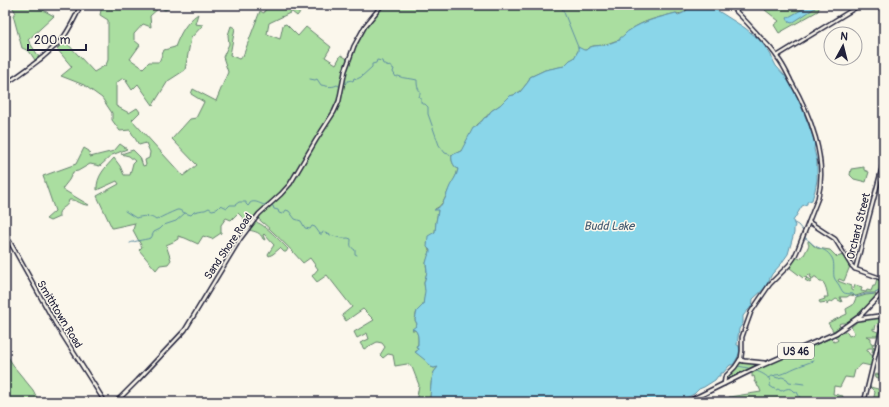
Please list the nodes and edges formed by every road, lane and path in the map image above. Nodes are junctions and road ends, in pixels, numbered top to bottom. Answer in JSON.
{"nodes":[{"id":1,"x":81,"y":5,"type":"edge"},
{"id":2,"x":382,"y":5,"type":"edge"},
{"id":3,"x":729,"y":5,"type":"edge"},
{"id":4,"x":860,"y":5,"type":"edge"},
{"id":5,"x":777,"y":56,"type":"junction"},
{"id":6,"x":5,"y":84,"type":"edge"},
{"id":7,"x":883,"y":164,"type":"dead end"},
{"id":8,"x":809,"y":222,"type":"junction"},
{"id":9,"x":5,"y":233,"type":"edge"},
{"id":10,"x":855,"y":268,"type":"junction"},
{"id":11,"x":884,"y":281,"type":"edge"},
{"id":12,"x":884,"y":291,"type":"edge"},
{"id":13,"x":884,"y":318,"type":"edge"},
{"id":14,"x":855,"y":320,"type":"junction"},
{"id":15,"x":740,"y":360,"type":"junction"},
{"id":16,"x":765,"y":364,"type":"junction"},
{"id":17,"x":724,"y":384,"type":"junction"},
{"id":18,"x":689,"y":401,"type":"edge"},
{"id":19,"x":105,"y":402,"type":"edge"},
{"id":20,"x":116,"y":402,"type":"edge"},
{"id":21,"x":705,"y":402,"type":"edge"},
{"id":22,"x":864,"y":402,"type":"edge"}],
"edges":[{"from":1,"to":6,"type":"street"},
{"from":2,"to":20,"type":"street","name":"Sand Shore Road"},
{"from":3,"to":5,"type":"street"},
{"from":4,"to":5,"type":"street"},
{"from":5,"to":8,"type":"street"},
{"from":7,"to":10,"type":"street","name":"Orchard Street"},
{"from":8,"to":10,"type":"street"},
{"from":8,"to":15,"type":"street"},
{"from":9,"to":19,"type":"street","name":"Smithtown Road"},
{"from":10,"to":11,"type":"street"},
{"from":12,"to":14,"type":"main road","number":"US 46"},
{"from":13,"to":14,"type":"main road"},
{"from":13,"to":22,"type":"street"},
{"from":14,"to":16,"type":"main road","number":"US 46"},
{"from":15,"to":16,"type":"main road"},
{"from":15,"to":17,"type":"street"},
{"from":16,"to":17,"type":"main road","number":"US 46"},
{"from":17,"to":18,"type":"main road","number":"US 46"},
{"from":18,"to":21,"type":"main road"}]}
